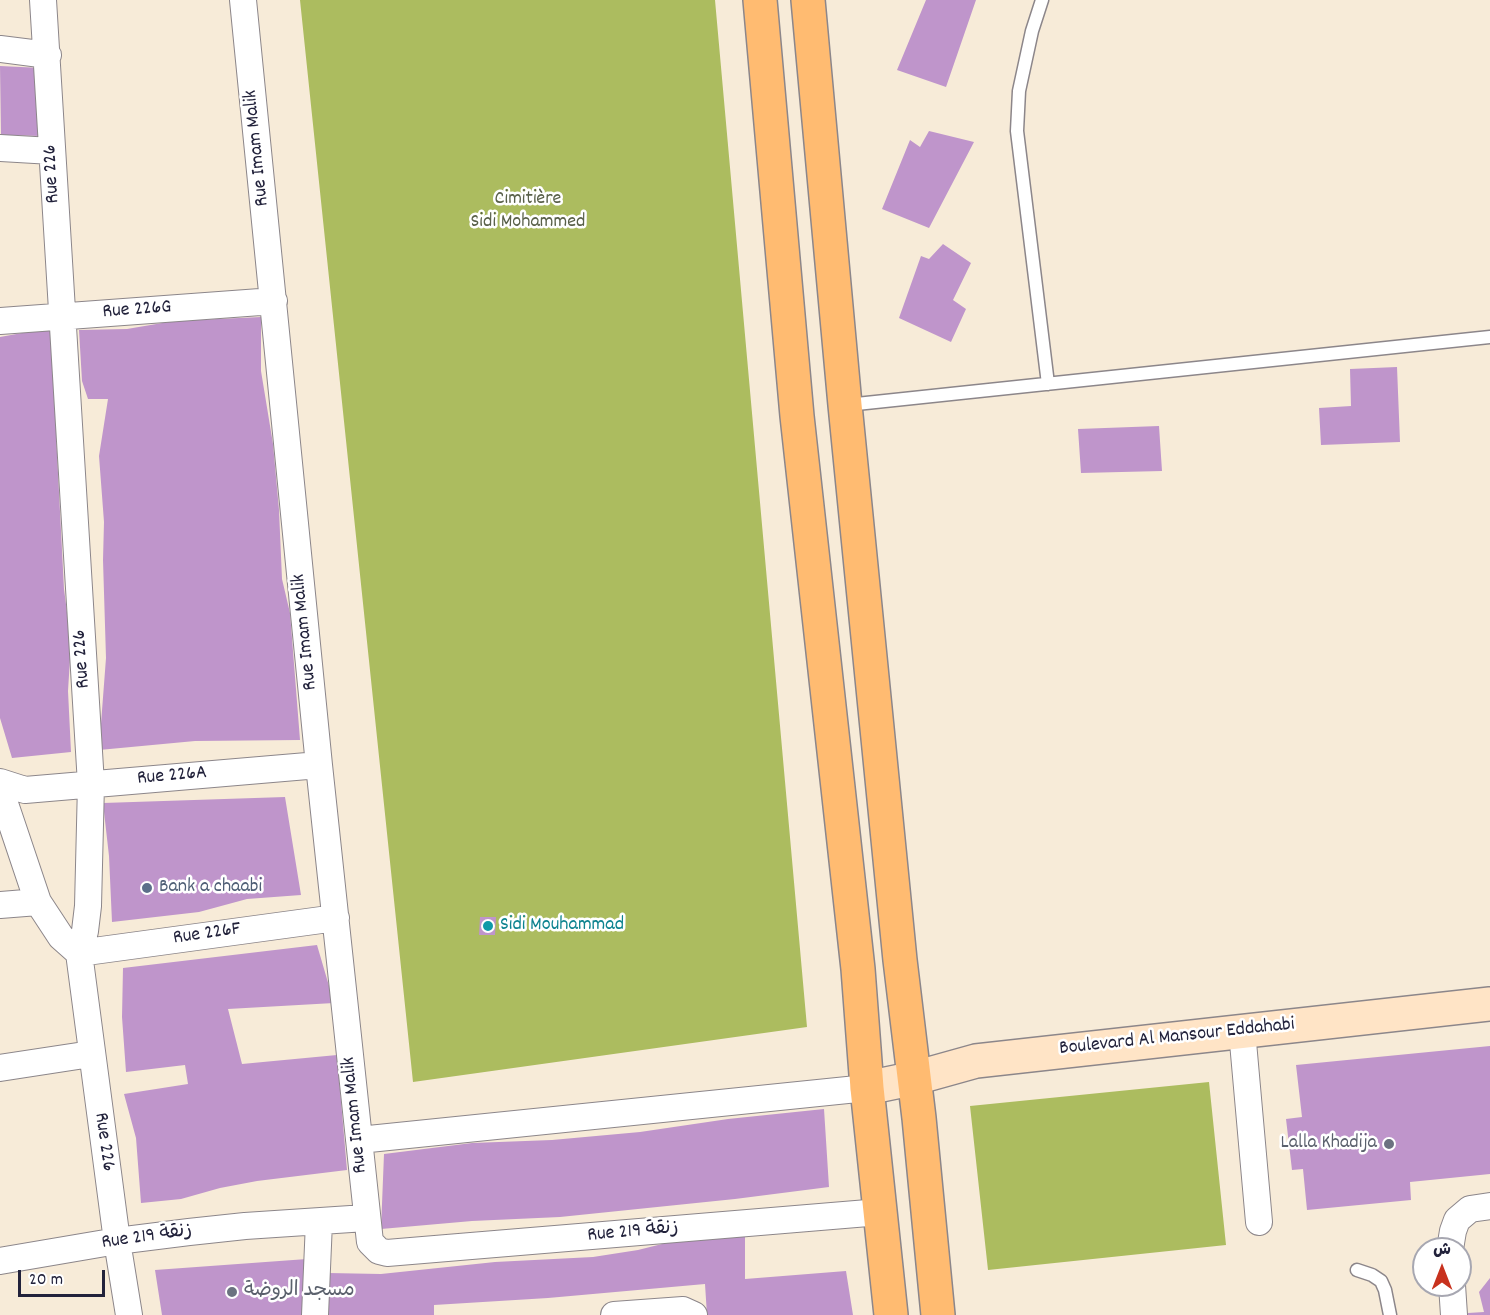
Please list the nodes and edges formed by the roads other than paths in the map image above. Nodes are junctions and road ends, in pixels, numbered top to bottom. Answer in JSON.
{"nodes":[{"id":1,"x":43,"y":0,"type":"edge"},
{"id":2,"x":243,"y":0,"type":"edge"},
{"id":3,"x":760,"y":0,"type":"edge"},
{"id":4,"x":808,"y":0,"type":"edge"},
{"id":5,"x":1042,"y":0,"type":"edge"},
{"id":6,"x":0,"y":49,"type":"edge"},
{"id":7,"x":48,"y":55,"type":"junction"},
{"id":8,"x":0,"y":147,"type":"edge"},
{"id":9,"x":52,"y":151,"type":"junction"},
{"id":10,"x":274,"y":302,"type":"junction"},
{"id":11,"x":62,"y":317,"type":"junction"},
{"id":12,"x":0,"y":321,"type":"edge"},
{"id":13,"x":1490,"y":337,"type":"edge"},
{"id":14,"x":1048,"y":384,"type":"junction"},
{"id":15,"x":845,"y":405,"type":"junction"},
{"id":16,"x":319,"y":765,"type":"junction"},
{"id":17,"x":0,"y":782,"type":"edge"},
{"id":18,"x":91,"y":784,"type":"junction"},
{"id":19,"x":25,"y":790,"type":"junction"},
{"id":20,"x":2,"y":802,"type":"edge"},
{"id":21,"x":38,"y":902,"type":"junction"},
{"id":22,"x":0,"y":905,"type":"edge"},
{"id":23,"x":336,"y":918,"type":"junction"},
{"id":24,"x":79,"y":953,"type":"junction"},
{"id":25,"x":1490,"y":1004,"type":"edge"},
{"id":26,"x":1242,"y":1031,"type":"junction"},
{"id":27,"x":91,"y":1054,"type":"junction"},
{"id":28,"x":0,"y":1068,"type":"edge"},
{"id":29,"x":915,"y":1078,"type":"junction"},
{"id":30,"x":867,"y":1088,"type":"junction"},
{"id":31,"x":359,"y":1140,"type":"junction"},
{"id":32,"x":1490,"y":1206,"type":"edge"},
{"id":33,"x":880,"y":1212,"type":"junction"},
{"id":34,"x":366,"y":1218,"type":"junction"},
{"id":35,"x":318,"y":1222,"type":"junction"},
{"id":36,"x":1259,"y":1222,"type":"dead end"},
{"id":37,"x":1452,"y":1237,"type":"edge"},
{"id":38,"x":117,"y":1241,"type":"junction"},
{"id":39,"x":387,"y":1253,"type":"joint"},
{"id":40,"x":0,"y":1261,"type":"edge"},
{"id":41,"x":1357,"y":1270,"type":"dead end"},
{"id":42,"x":1453,"y":1297,"type":"edge"},
{"id":43,"x":129,"y":1315,"type":"edge"},
{"id":44,"x":315,"y":1315,"type":"edge"},
{"id":45,"x":614,"y":1315,"type":"edge"},
{"id":46,"x":694,"y":1315,"type":"edge"},
{"id":47,"x":891,"y":1315,"type":"edge"},
{"id":48,"x":939,"y":1315,"type":"edge"},
{"id":49,"x":1390,"y":1315,"type":"edge"},
{"id":50,"x":1454,"y":1315,"type":"edge"}],
"edges":[{"from":1,"to":7,"type":"street","name":"Rue 226"},
{"from":2,"to":10,"type":"street","name":"Rue Imam Malik"},
{"from":3,"to":30,"type":"main road"},
{"from":4,"to":15,"type":"main road"},
{"from":5,"to":14,"type":"lane"},
{"from":6,"to":7,"type":"street"},
{"from":7,"to":9,"type":"street","name":"Rue 226"},
{"from":8,"to":9,"type":"street"},
{"from":9,"to":11,"type":"street","name":"Rue 226"},
{"from":10,"to":11,"type":"street","name":"Rue 226G"},
{"from":10,"to":16,"type":"street","name":"Rue Imam Malik"},
{"from":11,"to":12,"type":"street","name":"Rue 226G"},
{"from":11,"to":18,"type":"street","name":"Rue 226"},
{"from":13,"to":14,"type":"lane"},
{"from":14,"to":15,"type":"lane"},
{"from":15,"to":29,"type":"main road"},
{"from":16,"to":18,"type":"street","name":"Rue 226A"},
{"from":16,"to":23,"type":"street","name":"Rue Imam Malik"},
{"from":17,"to":19,"type":"street","name":"Rue 226A"},
{"from":18,"to":19,"type":"street","name":"Rue 226A"},
{"from":18,"to":24,"type":"street","name":"Rue 226"},
{"from":19,"to":20,"type":"street"},
{"from":20,"to":21,"type":"street"},
{"from":21,"to":22,"type":"street"},
{"from":21,"to":24,"type":"street"},
{"from":23,"to":24,"type":"street","name":"Rue 226F"},
{"from":23,"to":31,"type":"street","name":"Rue Imam Malik"},
{"from":24,"to":27,"type":"street","name":"Rue 226"},
{"from":25,"to":26,"type":"main road","name":"Boulevard Al Mansour Eddahabi"},
{"from":26,"to":29,"type":"main road","name":"Boulevard Al Mansour Eddahabi"},
{"from":26,"to":36,"type":"street"},
{"from":27,"to":28,"type":"street"},
{"from":27,"to":38,"type":"street","name":"Rue 226"},
{"from":29,"to":30,"type":"main road","name":"Boulevard Al Mansour Eddahabi"},
{"from":29,"to":48,"type":"main road"},
{"from":30,"to":31,"type":"street"},
{"from":30,"to":33,"type":"main road"},
{"from":31,"to":34,"type":"street","name":"Rue Imam Malik"},
{"from":32,"to":37,"type":"street"},
{"from":33,"to":39,"type":"street","name":"Rue 219 زنقة"},
{"from":33,"to":47,"type":"main road"},
{"from":34,"to":35,"type":"street","name":"Rue 219 زنقة"},
{"from":34,"to":39,"type":"street","name":"Rue Imam Malik"},
{"from":35,"to":38,"type":"street","name":"Rue 219 زنقة"},
{"from":35,"to":44,"type":"street"},
{"from":38,"to":40,"type":"street","name":"Rue 219 زنقة"},
{"from":38,"to":43,"type":"street","name":"Rue 226"},
{"from":41,"to":49,"type":"lane"},
{"from":42,"to":50,"type":"street"},
{"from":45,"to":46,"type":"street"}]}
